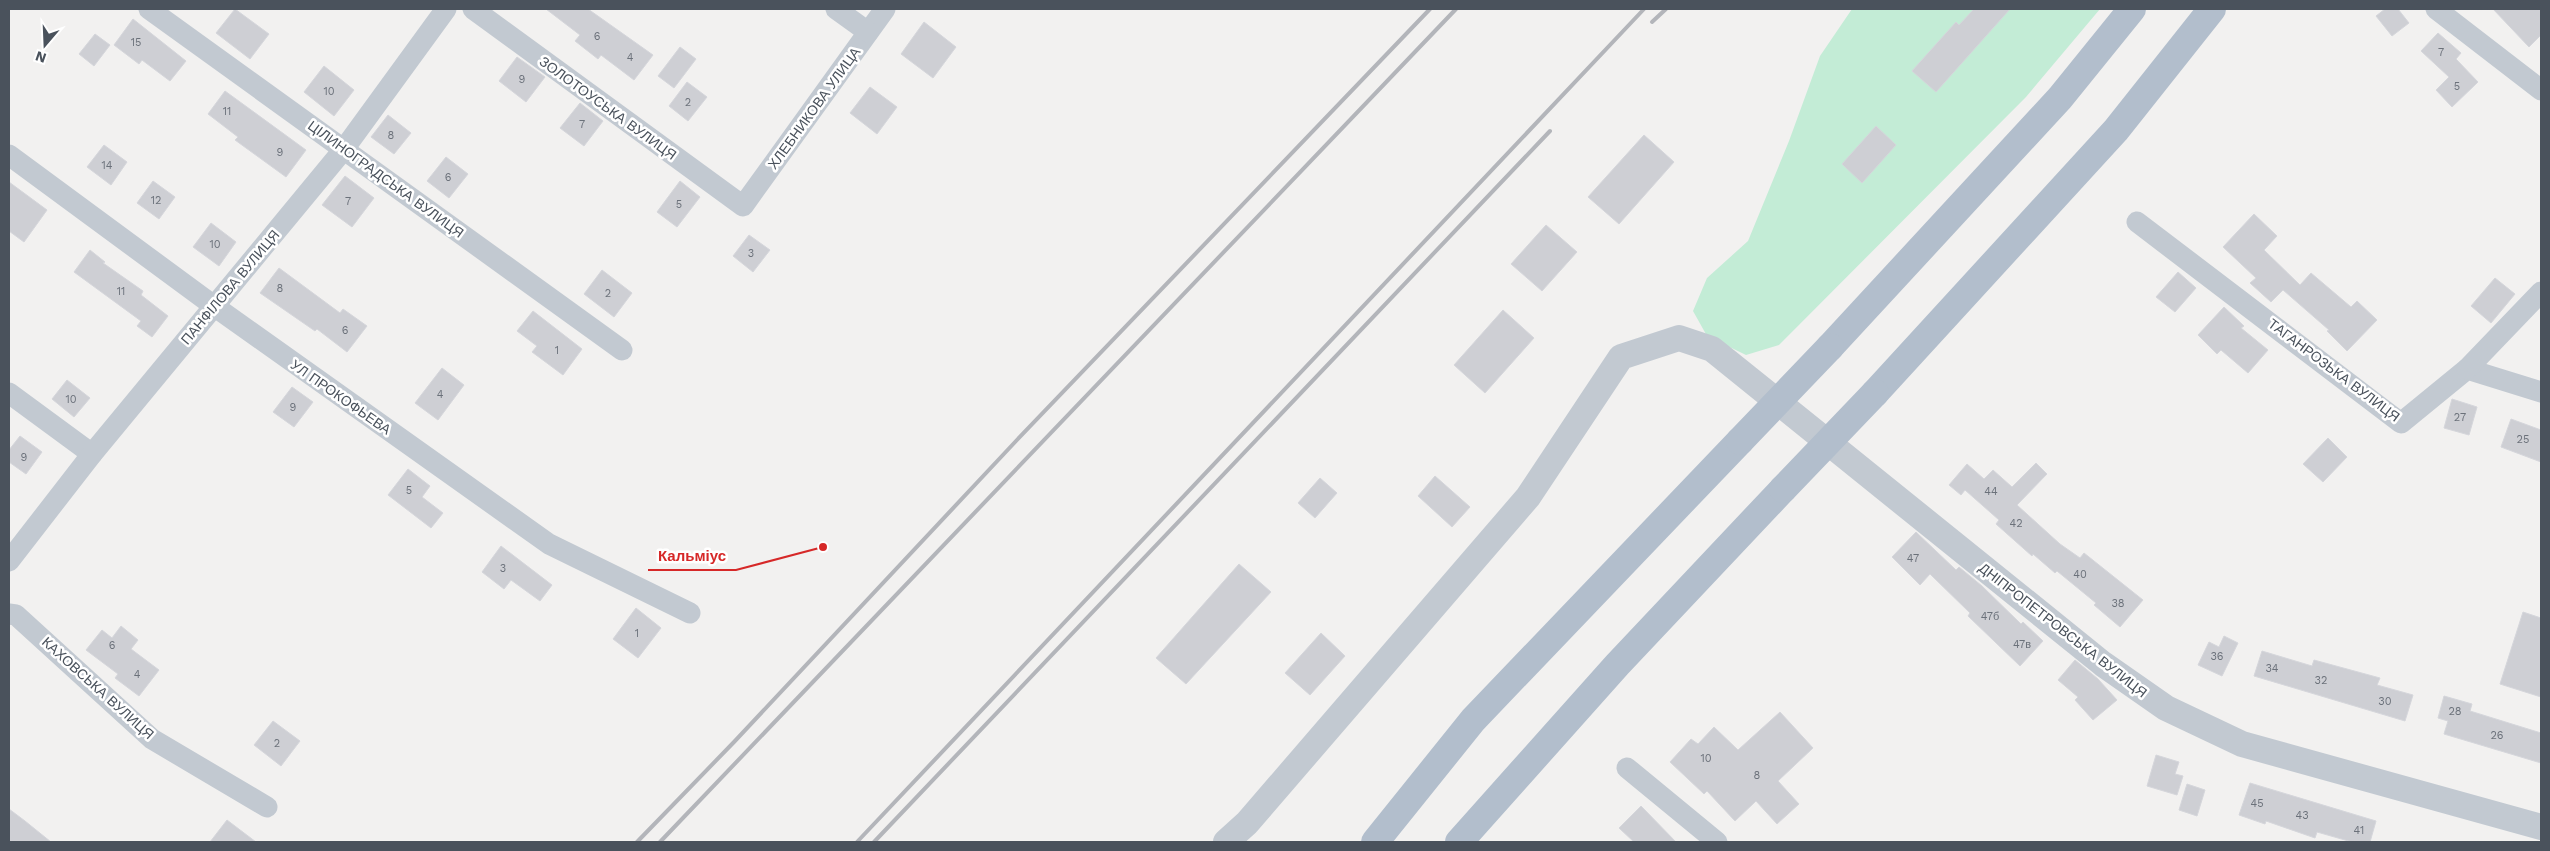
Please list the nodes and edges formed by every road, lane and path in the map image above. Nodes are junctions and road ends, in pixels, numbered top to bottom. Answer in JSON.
{"nodes":[{"id":1,"x":149,"y":9,"type":"edge"},
{"id":2,"x":446,"y":9,"type":"edge"},
{"id":3,"x":473,"y":9,"type":"edge"},
{"id":4,"x":836,"y":9,"type":"edge"},
{"id":5,"x":884,"y":9,"type":"edge"},
{"id":6,"x":2132,"y":9,"type":"edge"},
{"id":7,"x":2212,"y":9,"type":"edge"},
{"id":8,"x":2436,"y":9,"type":"edge"},
{"id":9,"x":868,"y":32,"type":"junction"},
{"id":10,"x":2541,"y":90,"type":"edge"},
{"id":11,"x":344,"y":149,"type":"junction"},
{"id":12,"x":9,"y":155,"type":"edge"},
{"id":13,"x":743,"y":206,"type":"joint"},
{"id":14,"x":2137,"y":222,"type":"dead end"},
{"id":15,"x":2541,"y":292,"type":"edge"},
{"id":16,"x":214,"y":306,"type":"junction"},
{"id":17,"x":622,"y":350,"type":"dead end"},
{"id":18,"x":2467,"y":370,"type":"junction"},
{"id":19,"x":2541,"y":392,"type":"edge"},
{"id":20,"x":9,"y":393,"type":"edge"},
{"id":21,"x":92,"y":454,"type":"junction"},
{"id":22,"x":9,"y":561,"type":"edge"},
{"id":23,"x":690,"y":613,"type":"dead end"},
{"id":24,"x":9,"y":614,"type":"edge"},
{"id":25,"x":1626,"y":768,"type":"dead end"},
{"id":26,"x":267,"y":807,"type":"dead end"},
{"id":27,"x":2541,"y":826,"type":"edge"},
{"id":28,"x":1226,"y":842,"type":"edge"},
{"id":29,"x":1375,"y":842,"type":"edge"},
{"id":30,"x":1459,"y":842,"type":"edge"},
{"id":31,"x":1717,"y":842,"type":"edge"}],
"edges":[{"from":1,"to":11,"type":"street","name":"ЦІЛИНОГРАДСЬКА ВУЛИЦЯ"},
{"from":2,"to":11,"type":"street","name":"ПАНФІЛОВА ВУЛИЦЯ"},
{"from":3,"to":13,"type":"street","name":"ЗОЛОТОУСЬКА ВУЛИЦЯ"},
{"from":4,"to":9,"type":"street"},
{"from":5,"to":9,"type":"street","name":"ХЛЕБНИКОВА УЛИЦА"},
{"from":6,"to":29,"type":"main road","bridge":true},
{"from":7,"to":30,"type":"main road","bridge":true},
{"from":8,"to":10,"type":"street"},
{"from":9,"to":13,"type":"street","name":"ХЛЕБНИКОВА УЛИЦА"},
{"from":11,"to":16,"type":"street","name":"ПАНФІЛОВА ВУЛИЦЯ"},
{"from":11,"to":17,"type":"street","name":"ЦІЛИНОГРАДСЬКА ВУЛИЦЯ"},
{"from":12,"to":16,"type":"street","name":"УЛ ПРОКОФЬЕВА"},
{"from":14,"to":18,"type":"street","name":"ТАГАНРОЗЬКА ВУЛИЦЯ"},
{"from":15,"to":18,"type":"street"},
{"from":16,"to":21,"type":"street","name":"ПАНФІЛОВА ВУЛИЦЯ"},
{"from":16,"to":23,"type":"street","name":"УЛ ПРОКОФЬЕВА"},
{"from":18,"to":19,"type":"street"},
{"from":20,"to":21,"type":"street"},
{"from":21,"to":22,"type":"street","name":"ПАНФІЛОВА ВУЛИЦЯ"},
{"from":24,"to":26,"type":"street","name":"КАХОВСЬКА ВУЛИЦЯ"},
{"from":25,"to":31,"type":"street"},
{"from":27,"to":28,"type":"street","name":"ДНІПРОПЕТРОВСЬКА ВУЛИЦЯ"}]}
